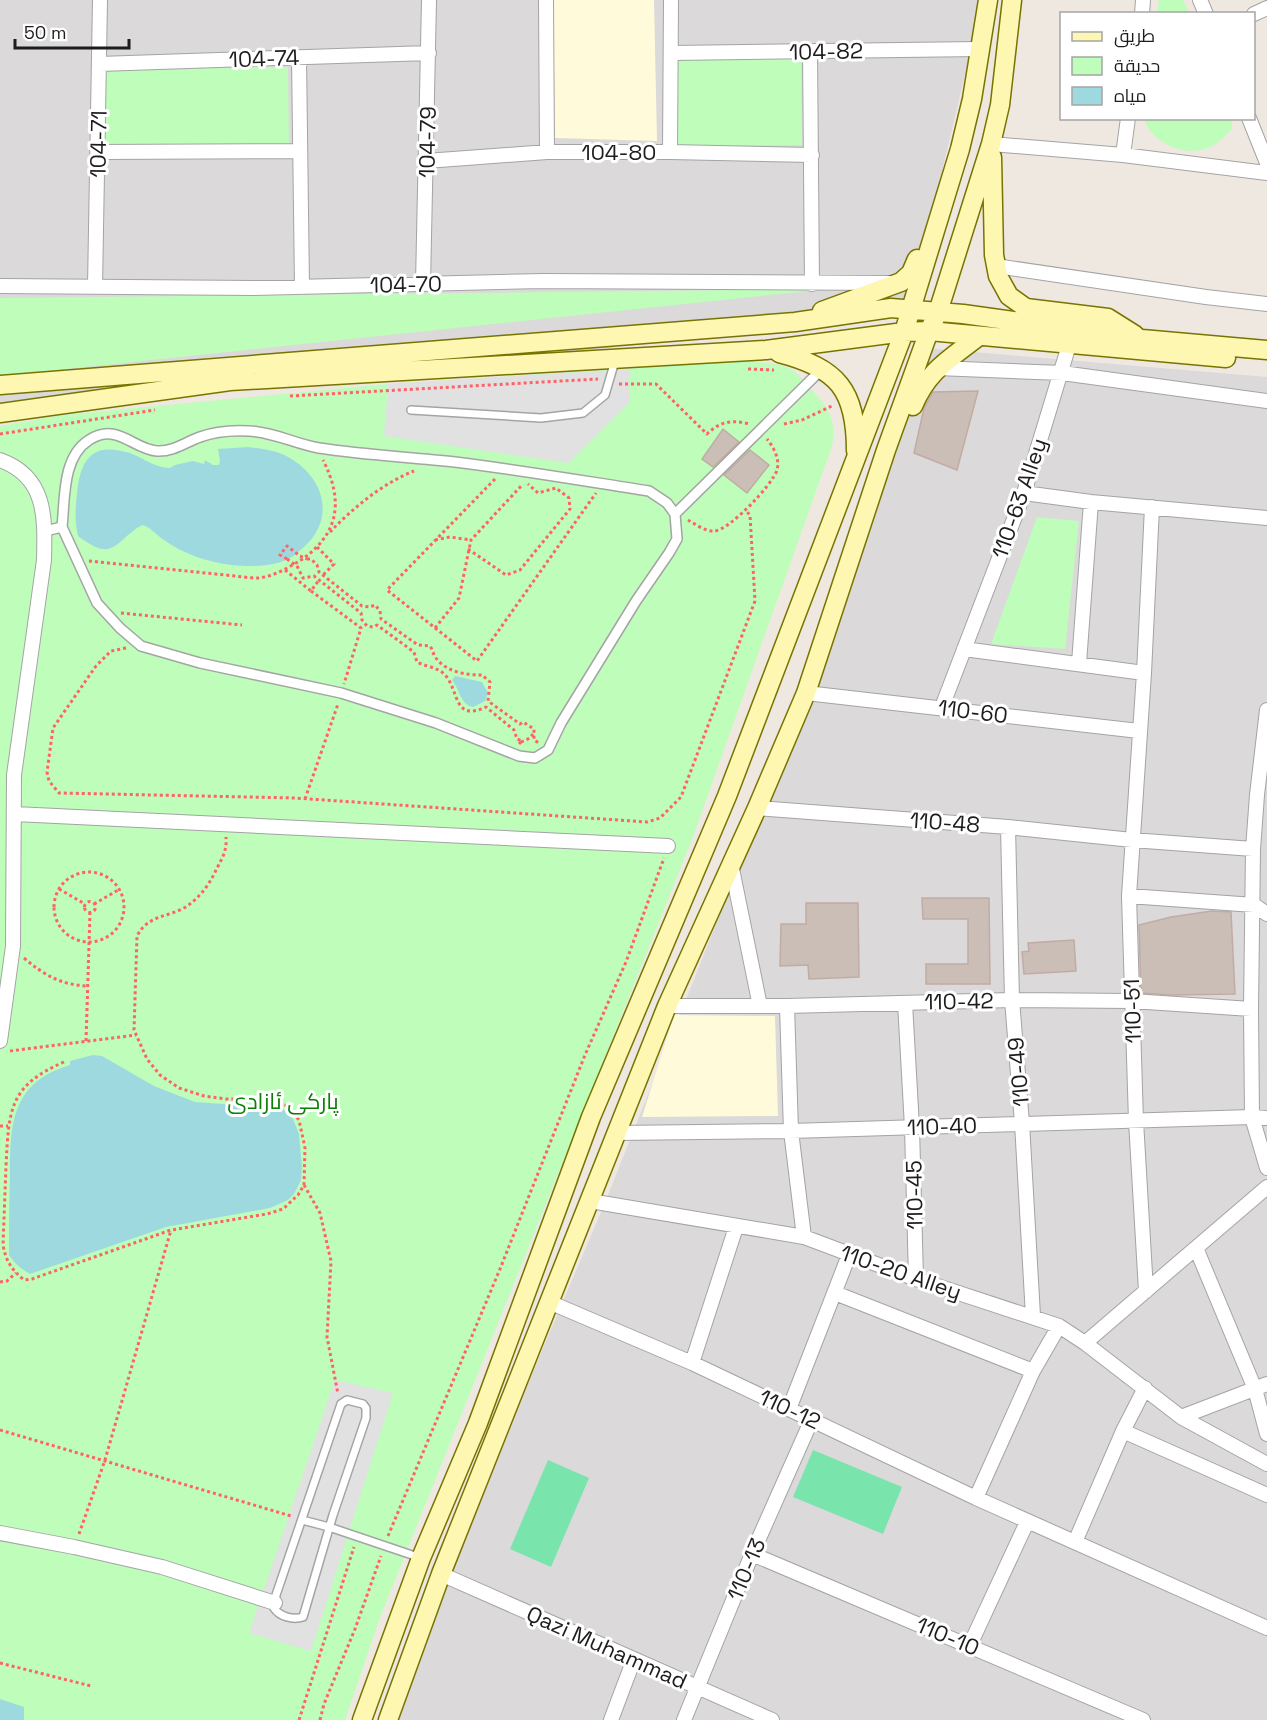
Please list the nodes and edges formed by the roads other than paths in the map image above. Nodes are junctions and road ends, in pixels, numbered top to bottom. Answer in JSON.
{"nodes":[{"id":1,"x":100,"y":0,"type":"edge"},
{"id":2,"x":429,"y":0,"type":"edge"},
{"id":3,"x":546,"y":0,"type":"edge"},
{"id":4,"x":671,"y":0,"type":"edge"},
{"id":5,"x":988,"y":0,"type":"edge"},
{"id":6,"x":1012,"y":0,"type":"edge"},
{"id":7,"x":980,"y":49,"type":"junction"},
{"id":8,"x":810,"y":51,"type":"junction"},
{"id":9,"x":429,"y":53,"type":"junction"},
{"id":10,"x":671,"y":53,"type":"junction"},
{"id":11,"x":299,"y":57,"type":"junction"},
{"id":12,"x":99,"y":64,"type":"junction"},
{"id":13,"x":1128,"y":120,"type":"edge"},
{"id":14,"x":1250,"y":120,"type":"edge"},
{"id":15,"x":991,"y":144,"type":"junction"},
{"id":16,"x":300,"y":151,"type":"junction"},
{"id":17,"x":98,"y":152,"type":"junction"},
{"id":18,"x":547,"y":152,"type":"junction"},
{"id":19,"x":670,"y":152,"type":"junction"},
{"id":20,"x":812,"y":155,"type":"junction"},
{"id":21,"x":1123,"y":155,"type":"junction"},
{"id":22,"x":426,"y":162,"type":"junction"},
{"id":23,"x":1267,"y":163,"type":"edge"},
{"id":24,"x":1267,"y":173,"type":"edge"},
{"id":25,"x":940,"y":209,"type":"junction"},
{"id":26,"x":996,"y":266,"type":"junction"},
{"id":27,"x":901,"y":282,"type":"junction"},
{"id":28,"x":423,"y":284,"type":"junction"},
{"id":29,"x":812,"y":284,"type":"junction"},
{"id":30,"x":0,"y":286,"type":"edge"},
{"id":31,"x":302,"y":286,"type":"junction"},
{"id":32,"x":95,"y":287,"type":"junction"},
{"id":33,"x":1267,"y":304,"type":"edge"},
{"id":34,"x":910,"y":310,"type":"junction"},
{"id":35,"x":938,"y":312,"type":"junction"},
{"id":36,"x":795,"y":322,"type":"junction"},
{"id":37,"x":929,"y":331,"type":"junction"},
{"id":38,"x":903,"y":332,"type":"junction"},
{"id":39,"x":979,"y":336,"type":"junction"},
{"id":40,"x":1142,"y":339,"type":"junction"},
{"id":41,"x":1069,"y":345,"type":"junction"},
{"id":42,"x":766,"y":350,"type":"junction"},
{"id":43,"x":1267,"y":350,"type":"edge"},
{"id":44,"x":616,"y":359,"type":"junction"},
{"id":45,"x":1267,"y":362,"type":"edge"},
{"id":46,"x":937,"y":368,"type":"junction"},
{"id":47,"x":822,"y":369,"type":"junction"},
{"id":48,"x":1062,"y":373,"type":"junction"},
{"id":49,"x":0,"y":385,"type":"edge"},
{"id":50,"x":1267,"y":400,"type":"edge"},
{"id":51,"x":411,"y":410,"type":"dead end"},
{"id":52,"x":0,"y":414,"type":"edge"},
{"id":53,"x":886,"y":450,"type":"junction"},
{"id":54,"x":0,"y":460,"type":"edge"},
{"id":55,"x":855,"y":462,"type":"junction"},
{"id":56,"x":1024,"y":493,"type":"junction"},
{"id":57,"x":1091,"y":502,"type":"junction"},
{"id":58,"x":1152,"y":507,"type":"junction"},
{"id":59,"x":675,"y":514,"type":"junction"},
{"id":60,"x":1267,"y":518,"type":"edge"},
{"id":61,"x":62,"y":528,"type":"junction"},
{"id":62,"x":45,"y":531,"type":"junction"},
{"id":63,"x":964,"y":649,"type":"junction"},
{"id":64,"x":1080,"y":663,"type":"junction"},
{"id":65,"x":1144,"y":673,"type":"junction"},
{"id":66,"x":806,"y":693,"type":"junction"},
{"id":67,"x":942,"y":707,"type":"junction"},
{"id":68,"x":1267,"y":710,"type":"edge"},
{"id":69,"x":1139,"y":731,"type":"junction"},
{"id":70,"x":0,"y":772,"type":"edge"},
{"id":71,"x":14,"y":775,"type":"junction"},
{"id":72,"x":1262,"y":796,"type":"edge"},
{"id":73,"x":757,"y":808,"type":"junction"},
{"id":74,"x":15,"y":814,"type":"junction"},
{"id":75,"x":1008,"y":827,"type":"junction"},
{"id":76,"x":1132,"y":840,"type":"junction"},
{"id":77,"x":668,"y":846,"type":"road end"},
{"id":78,"x":1252,"y":849,"type":"junction"},
{"id":79,"x":731,"y":864,"type":"junction"},
{"id":80,"x":1129,"y":896,"type":"junction"},
{"id":81,"x":1254,"y":905,"type":"junction"},
{"id":82,"x":1267,"y":914,"type":"edge"},
{"id":83,"x":1012,"y":1000,"type":"junction"},
{"id":84,"x":1132,"y":1000,"type":"junction"},
{"id":85,"x":905,"y":1003,"type":"junction"},
{"id":86,"x":667,"y":1006,"type":"junction"},
{"id":87,"x":760,"y":1006,"type":"junction"},
{"id":88,"x":787,"y":1006,"type":"junction"},
{"id":89,"x":1251,"y":1009,"type":"junction"},
{"id":90,"x":0,"y":1041,"type":"edge"},
{"id":91,"x":1252,"y":1117,"type":"junction"},
{"id":92,"x":1267,"y":1118,"type":"edge"},
{"id":93,"x":1136,"y":1121,"type":"junction"},
{"id":94,"x":1022,"y":1124,"type":"junction"},
{"id":95,"x":912,"y":1127,"type":"junction"},
{"id":96,"x":791,"y":1131,"type":"junction"},
{"id":97,"x":616,"y":1133,"type":"junction"},
{"id":98,"x":1267,"y":1168,"type":"edge"},
{"id":99,"x":1267,"y":1187,"type":"edge"},
{"id":100,"x":590,"y":1201,"type":"junction"},
{"id":101,"x":736,"y":1227,"type":"junction"},
{"id":102,"x":548,"y":1231,"type":"junction"},
{"id":103,"x":804,"y":1237,"type":"junction"},
{"id":104,"x":574,"y":1240,"type":"junction"},
{"id":105,"x":1196,"y":1248,"type":"junction"},
{"id":106,"x":849,"y":1255,"type":"junction"},
{"id":107,"x":916,"y":1280,"type":"junction"},
{"id":108,"x":1146,"y":1291,"type":"junction"},
{"id":109,"x":835,"y":1293,"type":"junction"},
{"id":110,"x":549,"y":1302,"type":"junction"},
{"id":111,"x":1033,"y":1316,"type":"junction"},
{"id":112,"x":1059,"y":1326,"type":"junction"},
{"id":113,"x":1085,"y":1343,"type":"junction"},
{"id":114,"x":692,"y":1363,"type":"junction"},
{"id":115,"x":1033,"y":1371,"type":"junction"},
{"id":116,"x":1261,"y":1386,"type":"edge"},
{"id":117,"x":1145,"y":1388,"type":"junction"},
{"id":118,"x":789,"y":1408,"type":"junction"},
{"id":119,"x":1181,"y":1417,"type":"junction"},
{"id":120,"x":812,"y":1419,"type":"junction"},
{"id":121,"x":1123,"y":1431,"type":"junction"},
{"id":122,"x":1267,"y":1434,"type":"edge"},
{"id":123,"x":1267,"y":1464,"type":"edge"},
{"id":124,"x":1267,"y":1495,"type":"edge"},
{"id":125,"x":976,"y":1498,"type":"junction"},
{"id":126,"x":302,"y":1520,"type":"junction"},
{"id":127,"x":1028,"y":1522,"type":"junction"},
{"id":128,"x":329,"y":1527,"type":"junction"},
{"id":129,"x":0,"y":1533,"type":"edge"},
{"id":130,"x":1075,"y":1542,"type":"junction"},
{"id":131,"x":752,"y":1554,"type":"junction"},
{"id":132,"x":421,"y":1558,"type":"junction"},
{"id":133,"x":441,"y":1574,"type":"junction"},
{"id":134,"x":275,"y":1603,"type":"junction"},
{"id":135,"x":1267,"y":1628,"type":"edge"},
{"id":136,"x":970,"y":1645,"type":"junction"},
{"id":137,"x":634,"y":1659,"type":"junction"},
{"id":138,"x":698,"y":1687,"type":"junction"},
{"id":139,"x":362,"y":1720,"type":"edge"},
{"id":140,"x":388,"y":1720,"type":"edge"},
{"id":141,"x":611,"y":1720,"type":"edge"},
{"id":142,"x":684,"y":1720,"type":"edge"},
{"id":143,"x":772,"y":1720,"type":"edge"},
{"id":144,"x":1143,"y":1720,"type":"edge"}],
"edges":[{"from":1,"to":12,"type":"street","name":"104-71"},
{"from":2,"to":9,"type":"street","name":"104-79"},
{"from":3,"to":18,"type":"street"},
{"from":4,"to":10,"type":"street"},
{"from":5,"to":7,"type":"main road"},
{"from":6,"to":15,"type":"main road"},
{"from":7,"to":8,"type":"street","name":"104-82"},
{"from":7,"to":25,"type":"main road"},
{"from":8,"to":10,"type":"street","name":"104-82"},
{"from":8,"to":20,"type":"street"},
{"from":9,"to":11,"type":"street","name":"104-74"},
{"from":9,"to":22,"type":"street","name":"104-79"},
{"from":10,"to":19,"type":"street"},
{"from":11,"to":12,"type":"street","name":"104-74"},
{"from":11,"to":16,"type":"street"},
{"from":12,"to":17,"type":"street","name":"104-71"},
{"from":13,"to":21,"type":"street"},
{"from":14,"to":23,"type":"street"},
{"from":15,"to":21,"type":"street"},
{"from":15,"to":26,"type":"main road"},
{"from":15,"to":35,"type":"main road"},
{"from":16,"to":17,"type":"street"},
{"from":16,"to":31,"type":"street"},
{"from":17,"to":32,"type":"street","name":"104-71"},
{"from":18,"to":19,"type":"street","name":"104-80"},
{"from":18,"to":22,"type":"street","name":"104-80"},
{"from":19,"to":20,"type":"street","name":"104-80"},
{"from":20,"to":29,"type":"street"},
{"from":21,"to":24,"type":"street"},
{"from":22,"to":28,"type":"street","name":"104-79"},
{"from":25,"to":27,"type":"main road"},
{"from":25,"to":34,"type":"main road"},
{"from":26,"to":33,"type":"street"},
{"from":26,"to":40,"type":"main road"},
{"from":27,"to":29,"type":"street","name":"104-70"},
{"from":27,"to":36,"type":"main road"},
{"from":28,"to":29,"type":"street","name":"104-70"},
{"from":28,"to":31,"type":"street","name":"104-70"},
{"from":30,"to":32,"type":"street","name":"104-70"},
{"from":31,"to":32,"type":"street","name":"104-70"},
{"from":34,"to":35,"type":"main road"},
{"from":34,"to":36,"type":"main road"},
{"from":34,"to":38,"type":"main road"},
{"from":35,"to":37,"type":"main road"},
{"from":35,"to":40,"type":"main road"},
{"from":36,"to":49,"type":"main road"},
{"from":37,"to":38,"type":"main road"},
{"from":37,"to":39,"type":"main road"},
{"from":37,"to":53,"type":"main road"},
{"from":38,"to":42,"type":"main road"},
{"from":38,"to":55,"type":"main road"},
{"from":39,"to":41,"type":"main road"},
{"from":39,"to":46,"type":"main road"},
{"from":40,"to":43,"type":"main road"},
{"from":41,"to":45,"type":"main road"},
{"from":41,"to":48,"type":"street","name":"110-63 Alley"},
{"from":42,"to":44,"type":"main road"},
{"from":42,"to":47,"type":"main road"},
{"from":44,"to":51,"type":"lane"},
{"from":44,"to":52,"type":"main road"},
{"from":46,"to":48,"type":"street"},
{"from":46,"to":53,"type":"main road"},
{"from":47,"to":55,"type":"main road"},
{"from":47,"to":59,"type":"street"},
{"from":48,"to":50,"type":"street"},
{"from":48,"to":56,"type":"street","name":"110-63 Alley"},
{"from":53,"to":66,"type":"main road"},
{"from":54,"to":62,"type":"street"},
{"from":55,"to":102,"type":"main road"},
{"from":56,"to":57,"type":"street"},
{"from":56,"to":63,"type":"street","name":"110-63 Alley"},
{"from":57,"to":58,"type":"street"},
{"from":57,"to":64,"type":"street"},
{"from":58,"to":60,"type":"street"},
{"from":58,"to":65,"type":"street","name":"110-51"},
{"from":59,"to":61,"type":"street"},
{"from":59,"to":61,"type":"street"},
{"from":61,"to":62,"type":"street"},
{"from":62,"to":71,"type":"street"},
{"from":63,"to":64,"type":"street"},
{"from":63,"to":67,"type":"street","name":"110-63 Alley"},
{"from":64,"to":65,"type":"street"},
{"from":65,"to":69,"type":"street","name":"110-51"},
{"from":66,"to":67,"type":"street","name":"110-60"},
{"from":66,"to":73,"type":"main road"},
{"from":67,"to":69,"type":"street","name":"110-60"},
{"from":68,"to":72,"type":"street"},
{"from":69,"to":76,"type":"street","name":"110-51"},
{"from":70,"to":71,"type":"street"},
{"from":71,"to":74,"type":"street"},
{"from":72,"to":78,"type":"street"},
{"from":73,"to":75,"type":"street","name":"110-48"},
{"from":73,"to":79,"type":"main road"},
{"from":74,"to":77,"type":"street"},
{"from":74,"to":90,"type":"street"},
{"from":75,"to":76,"type":"street","name":"110-48"},
{"from":75,"to":83,"type":"street","name":"110-49"},
{"from":76,"to":78,"type":"street","name":"110-48"},
{"from":76,"to":80,"type":"street","name":"110-51"},
{"from":78,"to":81,"type":"street"},
{"from":79,"to":86,"type":"main road"},
{"from":79,"to":87,"type":"street"},
{"from":80,"to":81,"type":"street"},
{"from":80,"to":84,"type":"street","name":"110-51"},
{"from":81,"to":82,"type":"street"},
{"from":81,"to":89,"type":"street"},
{"from":83,"to":84,"type":"street","name":"110-42"},
{"from":83,"to":85,"type":"street","name":"110-42"},
{"from":83,"to":94,"type":"street","name":"110-49"},
{"from":84,"to":89,"type":"street","name":"110-42"},
{"from":84,"to":93,"type":"street","name":"110-51"},
{"from":85,"to":88,"type":"street","name":"110-42"},
{"from":85,"to":95,"type":"street","name":"110-45"},
{"from":86,"to":87,"type":"street","name":"110-42"},
{"from":86,"to":97,"type":"main road"},
{"from":87,"to":88,"type":"street","name":"110-42"},
{"from":88,"to":96,"type":"street"},
{"from":89,"to":91,"type":"street"},
{"from":91,"to":92,"type":"street","name":"110-40"},
{"from":91,"to":93,"type":"street","name":"110-40"},
{"from":91,"to":98,"type":"street"},
{"from":93,"to":94,"type":"street","name":"110-40"},
{"from":93,"to":108,"type":"street","name":"110-51"},
{"from":94,"to":95,"type":"street","name":"110-40"},
{"from":94,"to":111,"type":"street","name":"110-49"},
{"from":95,"to":96,"type":"street","name":"110-40"},
{"from":95,"to":107,"type":"street","name":"110-45"},
{"from":96,"to":97,"type":"street","name":"110-40"},
{"from":96,"to":103,"type":"street"},
{"from":97,"to":100,"type":"main road"},
{"from":99,"to":105,"type":"street"},
{"from":100,"to":101,"type":"street","name":"110-20 Alley"},
{"from":100,"to":104,"type":"main road"},
{"from":101,"to":103,"type":"street","name":"110-20 Alley"},
{"from":101,"to":114,"type":"street"},
{"from":102,"to":104,"type":"main road"},
{"from":102,"to":132,"type":"main road"},
{"from":103,"to":106,"type":"street","name":"110-20 Alley"},
{"from":104,"to":110,"type":"main road"},
{"from":105,"to":108,"type":"street"},
{"from":105,"to":116,"type":"street"},
{"from":106,"to":107,"type":"street","name":"110-20 Alley"},
{"from":106,"to":109,"type":"street"},
{"from":107,"to":111,"type":"street","name":"110-20 Alley"},
{"from":108,"to":113,"type":"street"},
{"from":109,"to":115,"type":"street"},
{"from":109,"to":118,"type":"street"},
{"from":110,"to":114,"type":"street","name":"110-12"},
{"from":110,"to":133,"type":"main road"},
{"from":111,"to":112,"type":"street","name":"110-20 Alley"},
{"from":112,"to":113,"type":"street","name":"110-20 Alley"},
{"from":112,"to":115,"type":"street"},
{"from":113,"to":117,"type":"street","name":"110-20 Alley"},
{"from":114,"to":118,"type":"street","name":"110-12"},
{"from":115,"to":125,"type":"street"},
{"from":116,"to":119,"type":"street"},
{"from":116,"to":122,"type":"street"},
{"from":117,"to":119,"type":"street","name":"110-20 Alley"},
{"from":117,"to":121,"type":"street"},
{"from":118,"to":120,"type":"street","name":"110-12"},
{"from":119,"to":123,"type":"street","name":"110-20 Alley"},
{"from":120,"to":125,"type":"street","name":"110-12"},
{"from":120,"to":131,"type":"street","name":"110-13"},
{"from":121,"to":124,"type":"street"},
{"from":121,"to":130,"type":"street"},
{"from":125,"to":127,"type":"street","name":"110-12"},
{"from":126,"to":128,"type":"lane"},
{"from":126,"to":128,"type":"lane"},
{"from":126,"to":134,"type":"lane"},
{"from":127,"to":130,"type":"street","name":"110-12"},
{"from":127,"to":136,"type":"street"},
{"from":128,"to":132,"type":"lane"},
{"from":128,"to":134,"type":"lane"},
{"from":129,"to":134,"type":"street"},
{"from":130,"to":135,"type":"street","name":"110-12"},
{"from":131,"to":136,"type":"street","name":"110-10"},
{"from":131,"to":138,"type":"street","name":"110-13"},
{"from":132,"to":139,"type":"main road"},
{"from":133,"to":137,"type":"street","name":"Qazi Muhammad"},
{"from":133,"to":140,"type":"main road"},
{"from":136,"to":144,"type":"street","name":"110-10"},
{"from":137,"to":138,"type":"street","name":"Qazi Muhammad"},
{"from":137,"to":141,"type":"street"},
{"from":138,"to":142,"type":"street","name":"110-13"},
{"from":138,"to":143,"type":"street","name":"Qazi Muhammad"}]}
